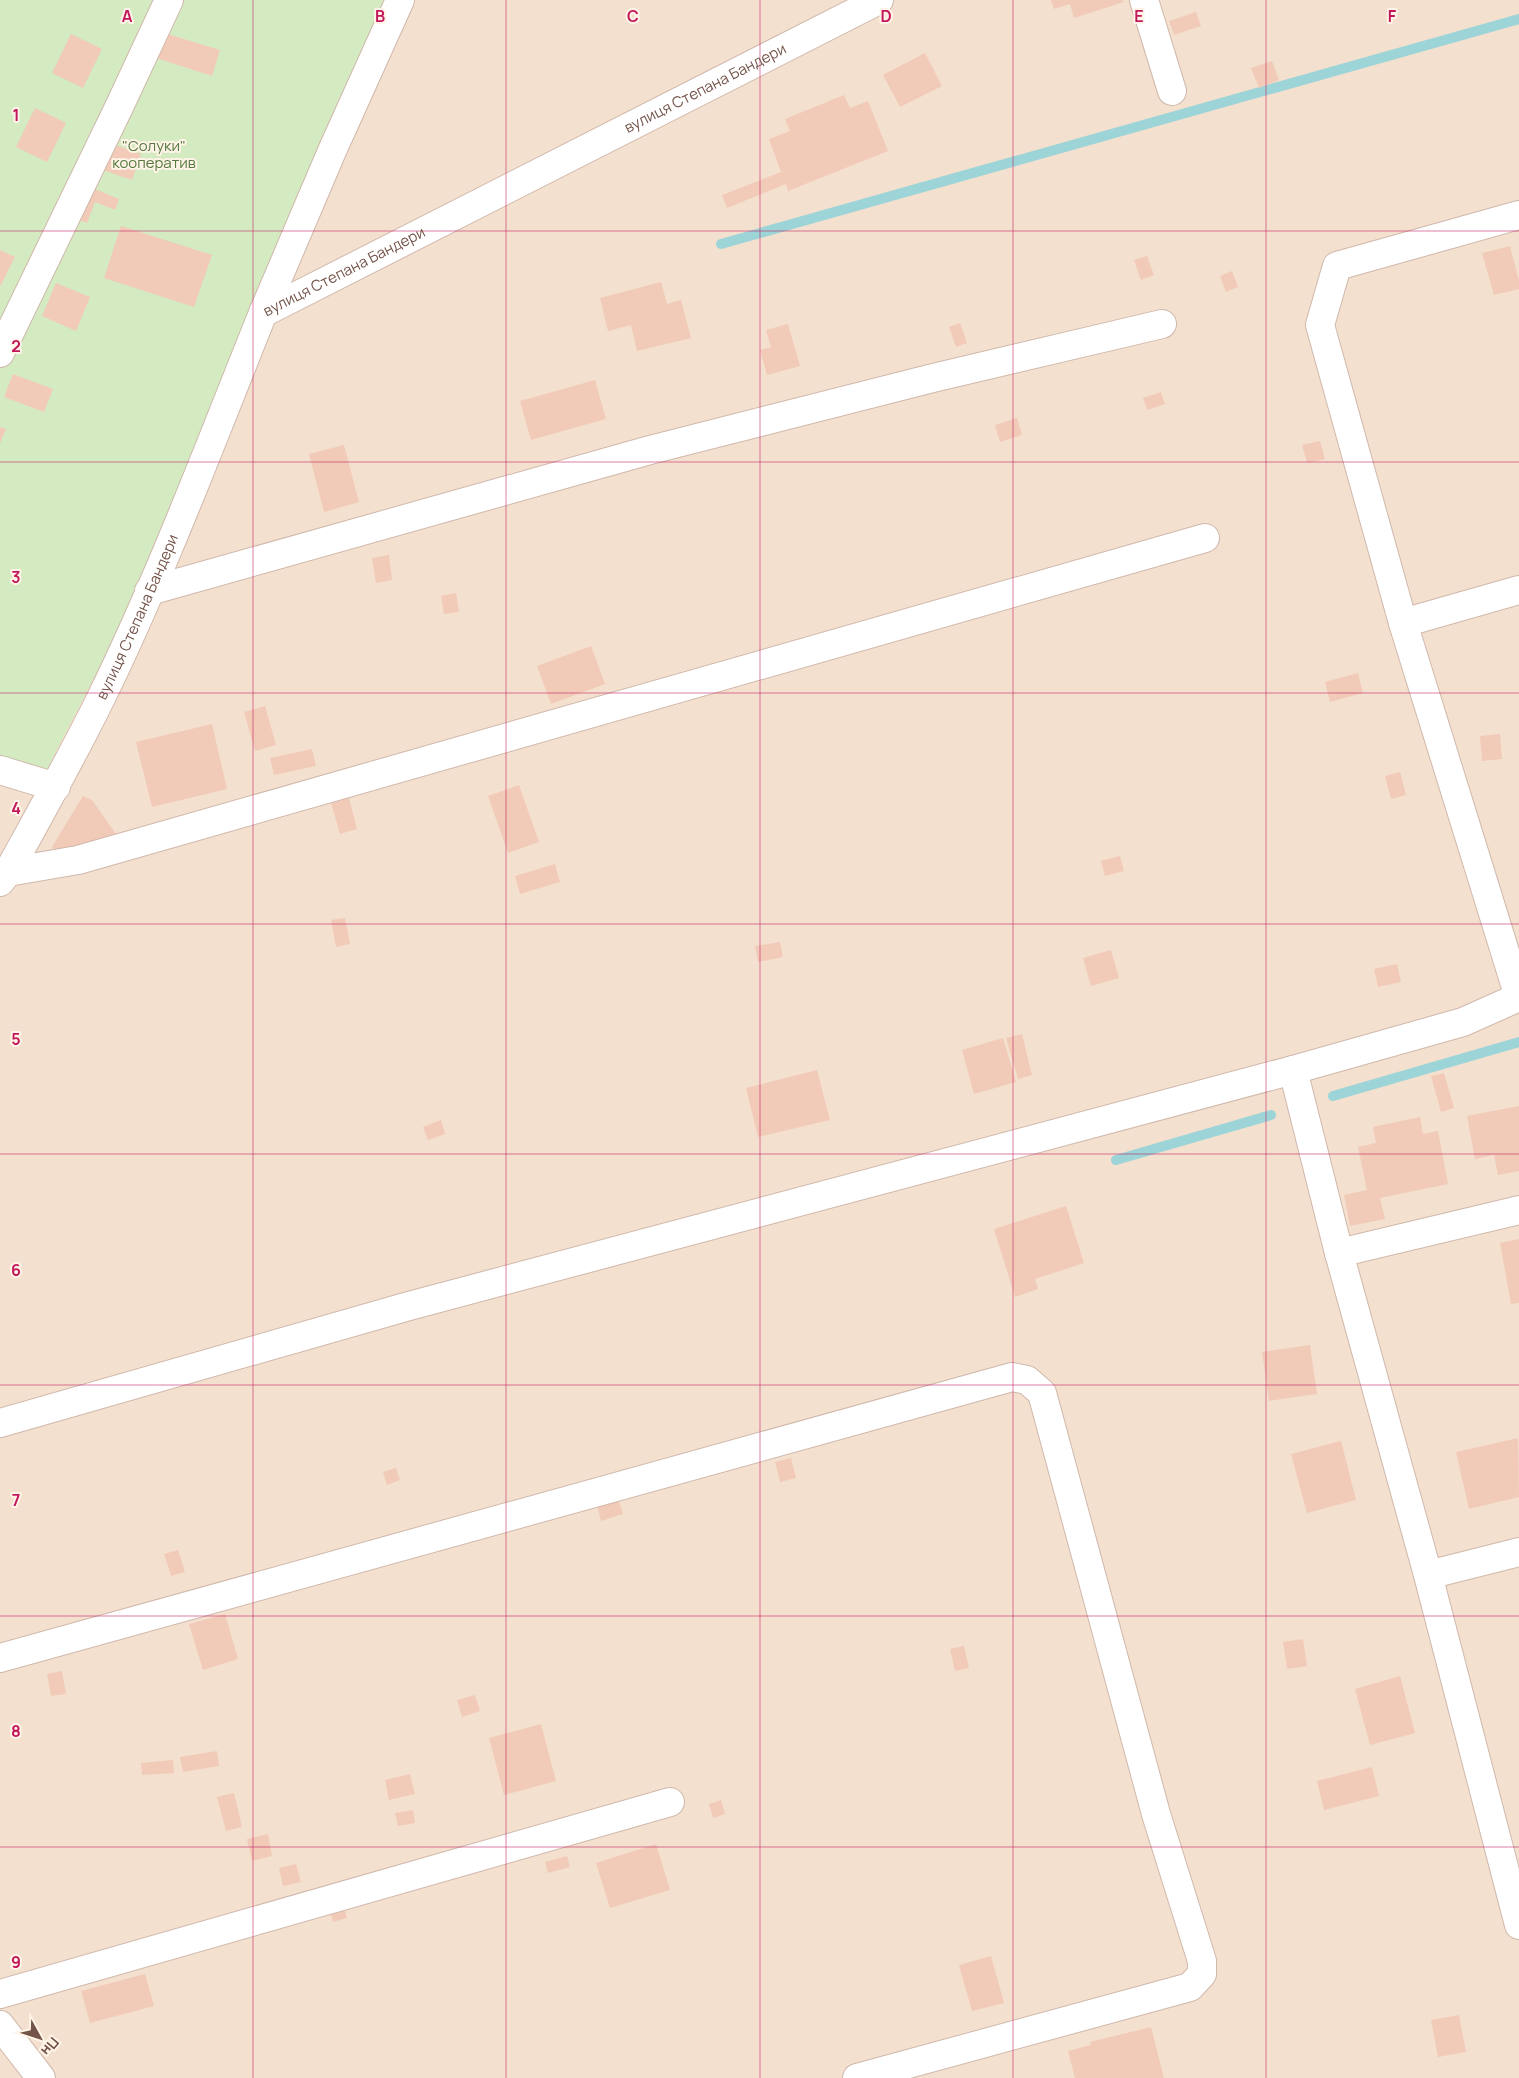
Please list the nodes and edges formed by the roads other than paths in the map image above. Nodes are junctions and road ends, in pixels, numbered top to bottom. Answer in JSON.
{"nodes":[{"id":1,"x":169,"y":0,"type":"edge"},
{"id":2,"x":400,"y":0,"type":"edge"},
{"id":3,"x":879,"y":0,"type":"edge"},
{"id":4,"x":1144,"y":0,"type":"edge"},
{"id":5,"x":1172,"y":91,"type":"dead end"},
{"id":6,"x":1519,"y":215,"type":"edge"},
{"id":7,"x":263,"y":313,"type":"junction"},
{"id":8,"x":1162,"y":324,"type":"dead end"},
{"id":9,"x":0,"y":353,"type":"edge"},
{"id":10,"x":1205,"y":538,"type":"dead end"},
{"id":11,"x":1519,"y":590,"type":"edge"},
{"id":12,"x":149,"y":591,"type":"junction"},
{"id":13,"x":1403,"y":623,"type":"junction"},
{"id":14,"x":0,"y":770,"type":"edge"},
{"id":15,"x":56,"y":787,"type":"junction"},
{"id":16,"x":4,"y":877,"type":"edge"},
{"id":17,"x":1293,"y":1070,"type":"junction"},
{"id":18,"x":1519,"y":1210,"type":"edge"},
{"id":19,"x":1338,"y":1253,"type":"junction"},
{"id":20,"x":0,"y":1424,"type":"edge"},
{"id":21,"x":1519,"y":1552,"type":"edge"},
{"id":22,"x":1428,"y":1575,"type":"junction"},
{"id":23,"x":0,"y":1658,"type":"edge"},
{"id":24,"x":670,"y":1802,"type":"dead end"},
{"id":25,"x":1515,"y":1896,"type":"edge"},
{"id":26,"x":1519,"y":1926,"type":"edge"},
{"id":27,"x":0,"y":1994,"type":"edge"},
{"id":28,"x":0,"y":2025,"type":"edge"},
{"id":29,"x":41,"y":2078,"type":"edge"},
{"id":30,"x":856,"y":2078,"type":"edge"}],
"edges":[{"from":1,"to":9,"type":"street"},
{"from":2,"to":7,"type":"street"},
{"from":3,"to":7,"type":"street","name":"вулиця Степана Бандери"},
{"from":4,"to":5,"type":"street"},
{"from":6,"to":13,"type":"street"},
{"from":7,"to":12,"type":"street","name":"вулиця Степана Бандери"},
{"from":8,"to":12,"type":"street"},
{"from":10,"to":16,"type":"street"},
{"from":11,"to":13,"type":"street"},
{"from":12,"to":15,"type":"street","name":"вулиця Степана Бандери"},
{"from":13,"to":17,"type":"street"},
{"from":14,"to":15,"type":"street"},
{"from":15,"to":16,"type":"street","name":"вулиця Степана Бандери"},
{"from":17,"to":19,"type":"street"},
{"from":17,"to":20,"type":"street"},
{"from":18,"to":19,"type":"street"},
{"from":19,"to":22,"type":"street"},
{"from":21,"to":22,"type":"street"},
{"from":22,"to":25,"type":"street"},
{"from":23,"to":30,"type":"street"},
{"from":24,"to":27,"type":"street"},
{"from":25,"to":26,"type":"street"},
{"from":28,"to":29,"type":"street"}]}
